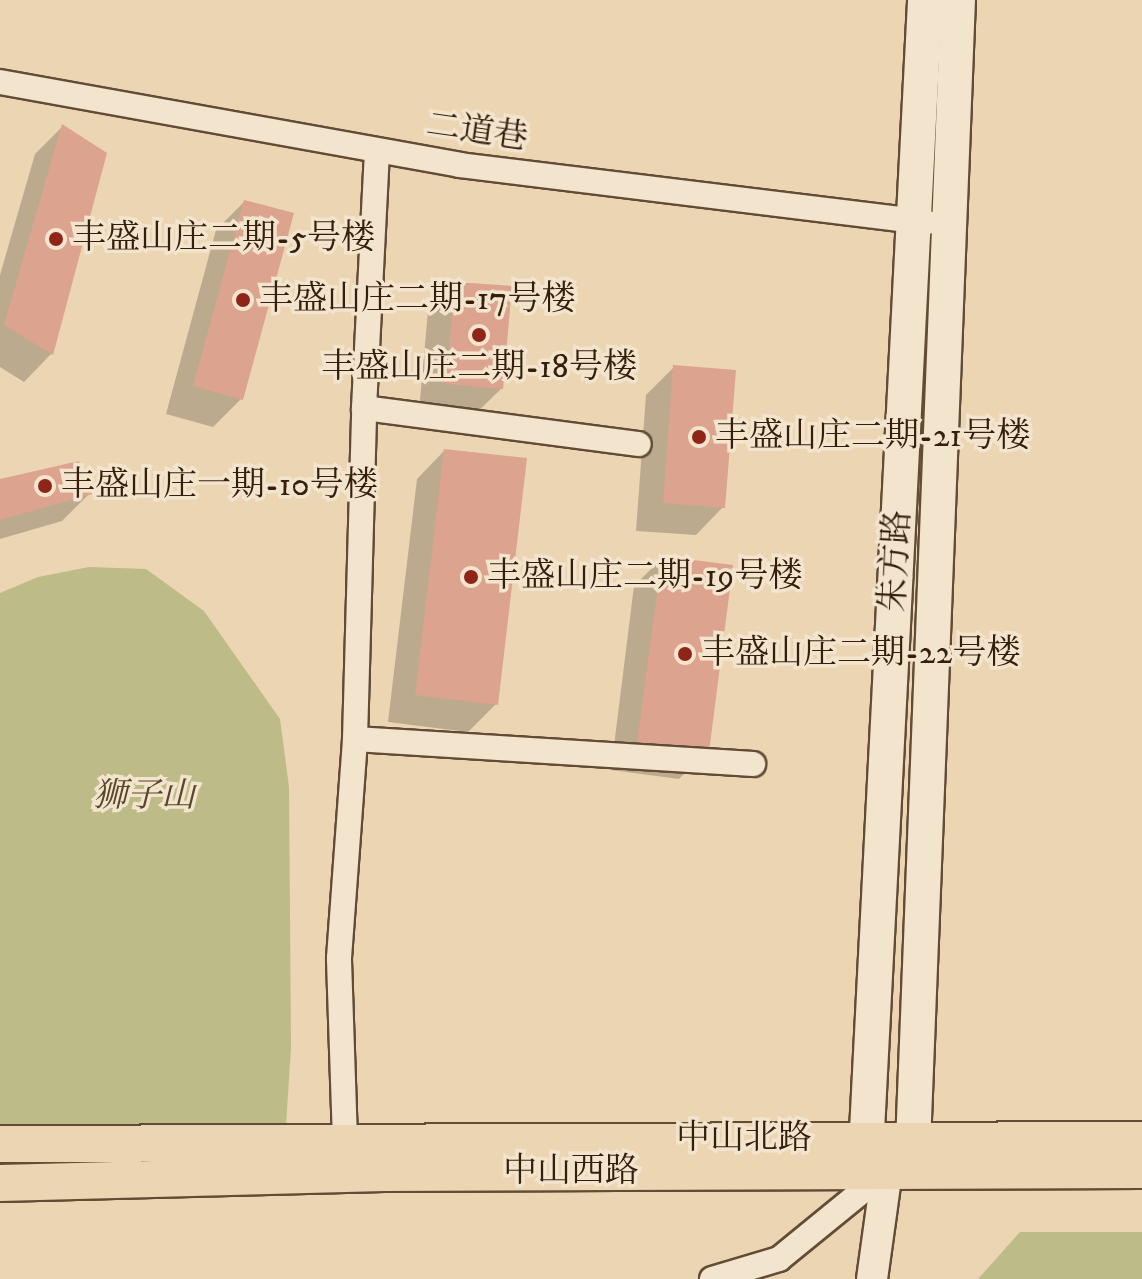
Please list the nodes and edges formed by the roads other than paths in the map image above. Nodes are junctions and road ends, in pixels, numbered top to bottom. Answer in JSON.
{"nodes":[{"id":1,"x":925,"y":0,"type":"edge"},
{"id":2,"x":958,"y":0,"type":"edge"},
{"id":3,"x":0,"y":82,"type":"edge"},
{"id":4,"x":377,"y":151,"type":"junction"},
{"id":5,"x":915,"y":221,"type":"junction"},
{"id":6,"x":949,"y":223,"type":"junction"},
{"id":7,"x":364,"y":408,"type":"junction"},
{"id":8,"x":639,"y":444,"type":"dead end"},
{"id":9,"x":355,"y":739,"type":"junction"},
{"id":10,"x":753,"y":764,"type":"dead end"},
{"id":11,"x":1142,"y":1140,"type":"edge"},
{"id":12,"x":345,"y":1141,"type":"junction"},
{"id":13,"x":0,"y":1144,"type":"edge"},
{"id":14,"x":888,"y":1159,"type":"junction"},
{"id":15,"x":1142,"y":1170,"type":"edge"},
{"id":16,"x":0,"y":1183,"type":"edge"},
{"id":17,"x":712,"y":1279,"type":"edge"},
{"id":18,"x":872,"y":1279,"type":"edge"}],
"edges":[{"from":1,"to":5,"type":"main road","name":"朱方路"},
{"from":2,"to":6,"type":"main road","name":"朱方路"},
{"from":3,"to":4,"type":"street","name":"二道巷"},
{"from":4,"to":5,"type":"street","name":"二道巷"},
{"from":4,"to":7,"type":"street"},
{"from":5,"to":6,"type":"street","name":"二道巷"},
{"from":5,"to":14,"type":"main road","name":"朱方路"},
{"from":6,"to":14,"type":"main road","name":"朱方路"},
{"from":7,"to":8,"type":"street"},
{"from":7,"to":9,"type":"street"},
{"from":9,"to":10,"type":"street"},
{"from":9,"to":12,"type":"street"},
{"from":11,"to":14,"type":"main road","name":"中山北路"},
{"from":12,"to":13,"type":"main road"},
{"from":12,"to":14,"type":"main road","name":"中山北路"},
{"from":14,"to":15,"type":"main road","name":"中山西路"},
{"from":14,"to":16,"type":"main road","name":"中山西路"},
{"from":14,"to":17,"type":"street"},
{"from":14,"to":18,"type":"street","name":"朱方路"}]}
